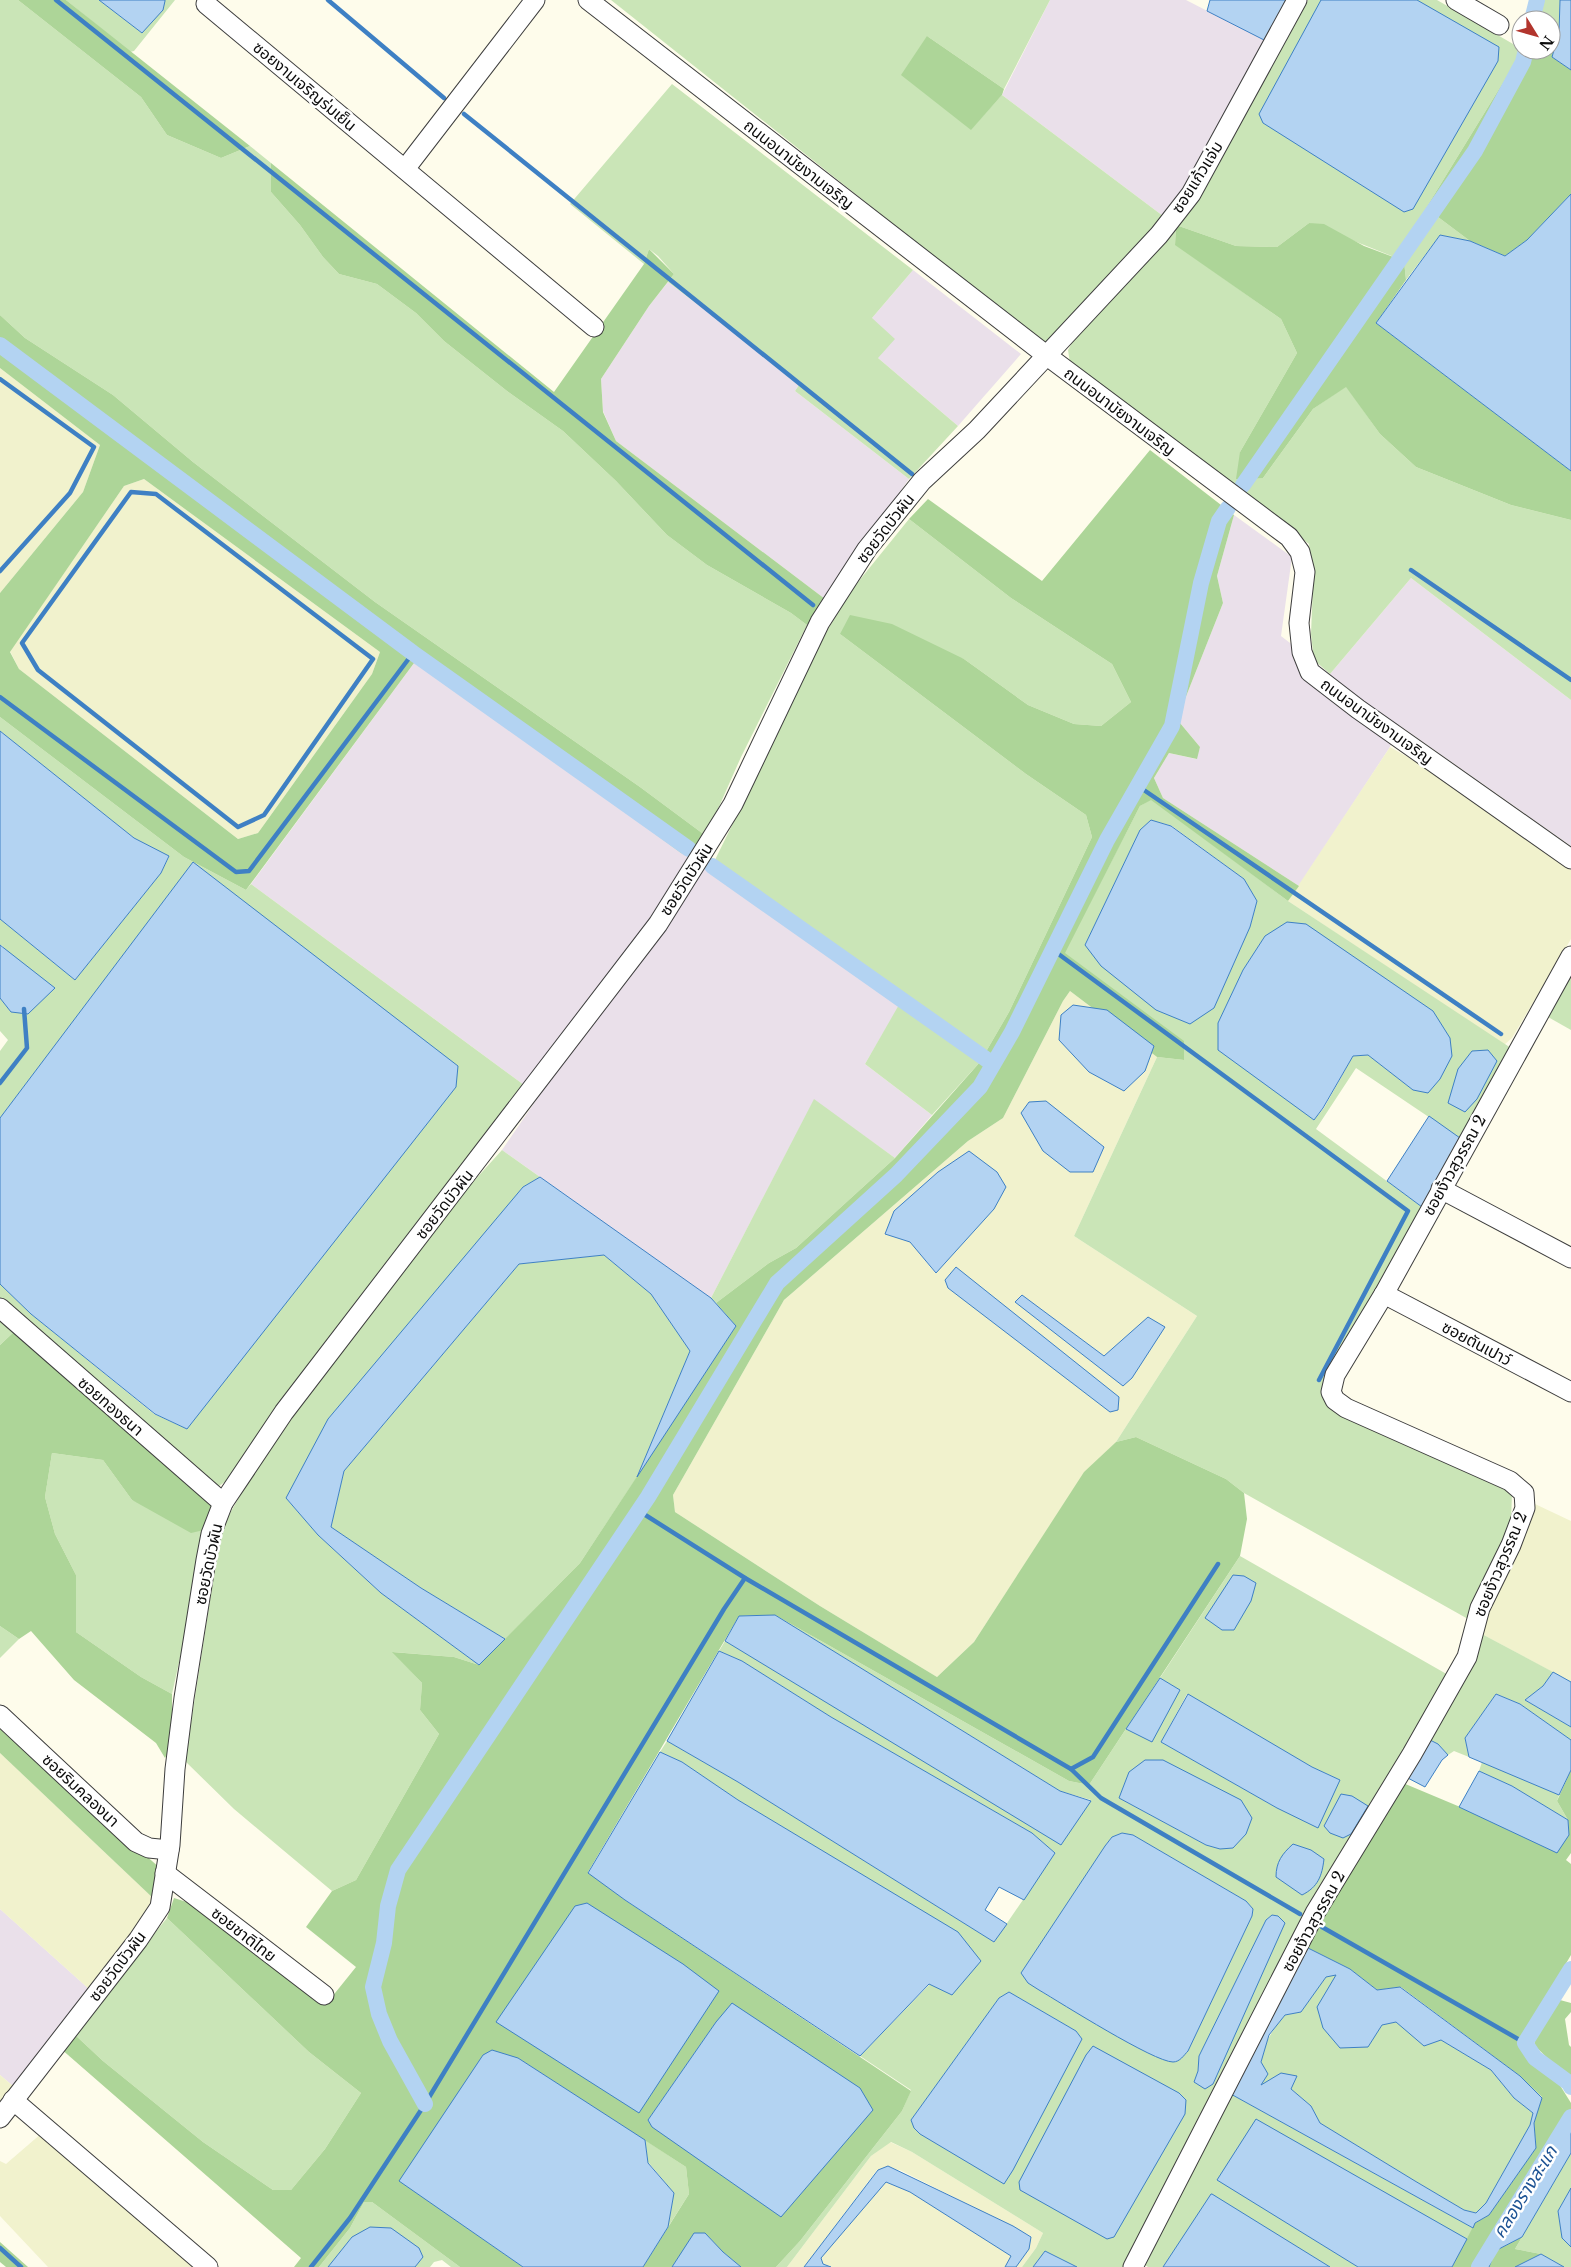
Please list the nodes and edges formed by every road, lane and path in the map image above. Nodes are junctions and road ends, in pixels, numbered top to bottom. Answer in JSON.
{"nodes":[{"id":1,"x":534,"y":0,"type":"edge"},
{"id":2,"x":588,"y":0,"type":"edge"},
{"id":3,"x":1298,"y":0,"type":"edge"},
{"id":4,"x":1456,"y":0,"type":"edge"},
{"id":5,"x":206,"y":4,"type":"dead end"},
{"id":6,"x":1499,"y":25,"type":"dead end"},
{"id":7,"x":405,"y":169,"type":"junction"},
{"id":8,"x":594,"y":327,"type":"dead end"},
{"id":9,"x":1046,"y":355,"type":"junction"},
{"id":10,"x":1571,"y":859,"type":"edge"},
{"id":11,"x":1571,"y":956,"type":"edge"},
{"id":12,"x":1441,"y":1189,"type":"junction"},
{"id":13,"x":1571,"y":1258,"type":"edge"},
{"id":14,"x":1384,"y":1294,"type":"junction"},
{"id":15,"x":0,"y":1308,"type":"edge"},
{"id":16,"x":1571,"y":1392,"type":"edge"},
{"id":17,"x":224,"y":1503,"type":"junction"},
{"id":18,"x":0,"y":1715,"type":"edge"},
{"id":19,"x":169,"y":1850,"type":"junction"},
{"id":20,"x":165,"y":1872,"type":"junction"},
{"id":21,"x":324,"y":1995,"type":"dead end"},
{"id":22,"x":13,"y":2100,"type":"junction"},
{"id":23,"x":0,"y":2118,"type":"edge"},
{"id":24,"x":208,"y":2267,"type":"edge"},
{"id":25,"x":1133,"y":2267,"type":"edge"}],
"edges":[{"from":1,"to":7,"type":"street"},
{"from":2,"to":9,"type":"street","name":"ถนนอนามัยงามเจริญ"},
{"from":3,"to":9,"type":"street","name":"ซอยแก้วแจ่ม"},
{"from":4,"to":6,"type":"street"},
{"from":5,"to":7,"type":"street","name":"ซอยงามเจริญร่มเย็น"},
{"from":7,"to":8,"type":"street","name":"ซอยงามเจริญร่มเย็น"},
{"from":9,"to":10,"type":"street","name":"ถนนอนามัยงามเจริญ"},
{"from":9,"to":17,"type":"street","name":"ซอยวัดบัวผัน"},
{"from":11,"to":12,"type":"street","name":"ซอยง้าวสุวรรณ 2"},
{"from":12,"to":13,"type":"street"},
{"from":12,"to":14,"type":"street","name":"ซอยง้าวสุวรรณ 2"},
{"from":14,"to":16,"type":"street","name":"ซอยตันเปาว์"},
{"from":14,"to":25,"type":"street","name":"ซอยง้าวสุวรรณ 2"},
{"from":15,"to":17,"type":"street","name":"ซอยทองธนา"},
{"from":17,"to":19,"type":"street","name":"ซอยวัดบัวผัน"},
{"from":18,"to":19,"type":"street","name":"ซอยริมคลองนา"},
{"from":19,"to":20,"type":"street","name":"ซอยวัดบัวผัน"},
{"from":20,"to":21,"type":"street","name":"ซอยชาติไทย"},
{"from":20,"to":22,"type":"street","name":"ซอยวัดบัวผัน"},
{"from":22,"to":23,"type":"street","name":"ซอยวัดบัวผัน"},
{"from":22,"to":24,"type":"street"}]}
